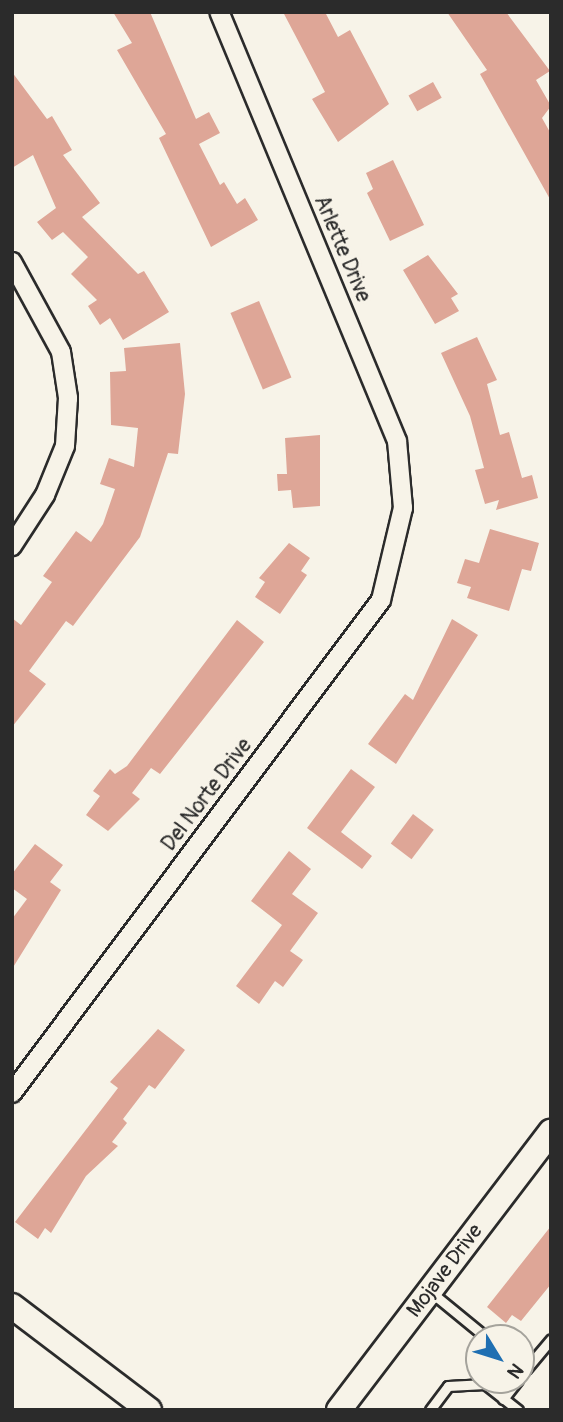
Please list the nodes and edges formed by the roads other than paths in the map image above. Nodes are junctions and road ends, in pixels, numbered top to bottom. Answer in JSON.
{"nodes":[{"id":1,"x":219,"y":12,"type":"edge"},
{"id":2,"x":12,"y":262,"type":"edge"},
{"id":3,"x":403,"y":508,"type":"joint"},
{"id":4,"x":12,"y":546,"type":"edge"},
{"id":5,"x":12,"y":1093,"type":"edge"},
{"id":6,"x":551,"y":1132,"type":"edge"},
{"id":7,"x":430,"y":1292,"type":"junction"},
{"id":8,"x":12,"y":1306,"type":"edge"},
{"id":9,"x":470,"y":1324,"type":"edge"},
{"id":10,"x":551,"y":1339,"type":"edge"},
{"id":11,"x":535,"y":1357,"type":"edge"},
{"id":12,"x":507,"y":1394,"type":"edge"},
{"id":13,"x":503,"y":1399,"type":"junction"},
{"id":14,"x":514,"y":1409,"type":"edge"},
{"id":15,"x":149,"y":1410,"type":"edge"},
{"id":16,"x":339,"y":1410,"type":"edge"},
{"id":17,"x":430,"y":1410,"type":"edge"}],
"edges":[{"from":1,"to":3,"type":"street","name":"Arlette Drive"},
{"from":2,"to":4,"type":"street"},
{"from":3,"to":5,"type":"street","name":"Del Norte Drive"},
{"from":6,"to":7,"type":"main road","name":"Mojave Drive"},
{"from":7,"to":9,"type":"lane"},
{"from":7,"to":16,"type":"main road","name":"Mojave Drive"},
{"from":8,"to":15,"type":"main road"},
{"from":10,"to":11,"type":"lane"},
{"from":12,"to":13,"type":"lane"},
{"from":13,"to":14,"type":"lane"},
{"from":13,"to":17,"type":"lane"}]}
